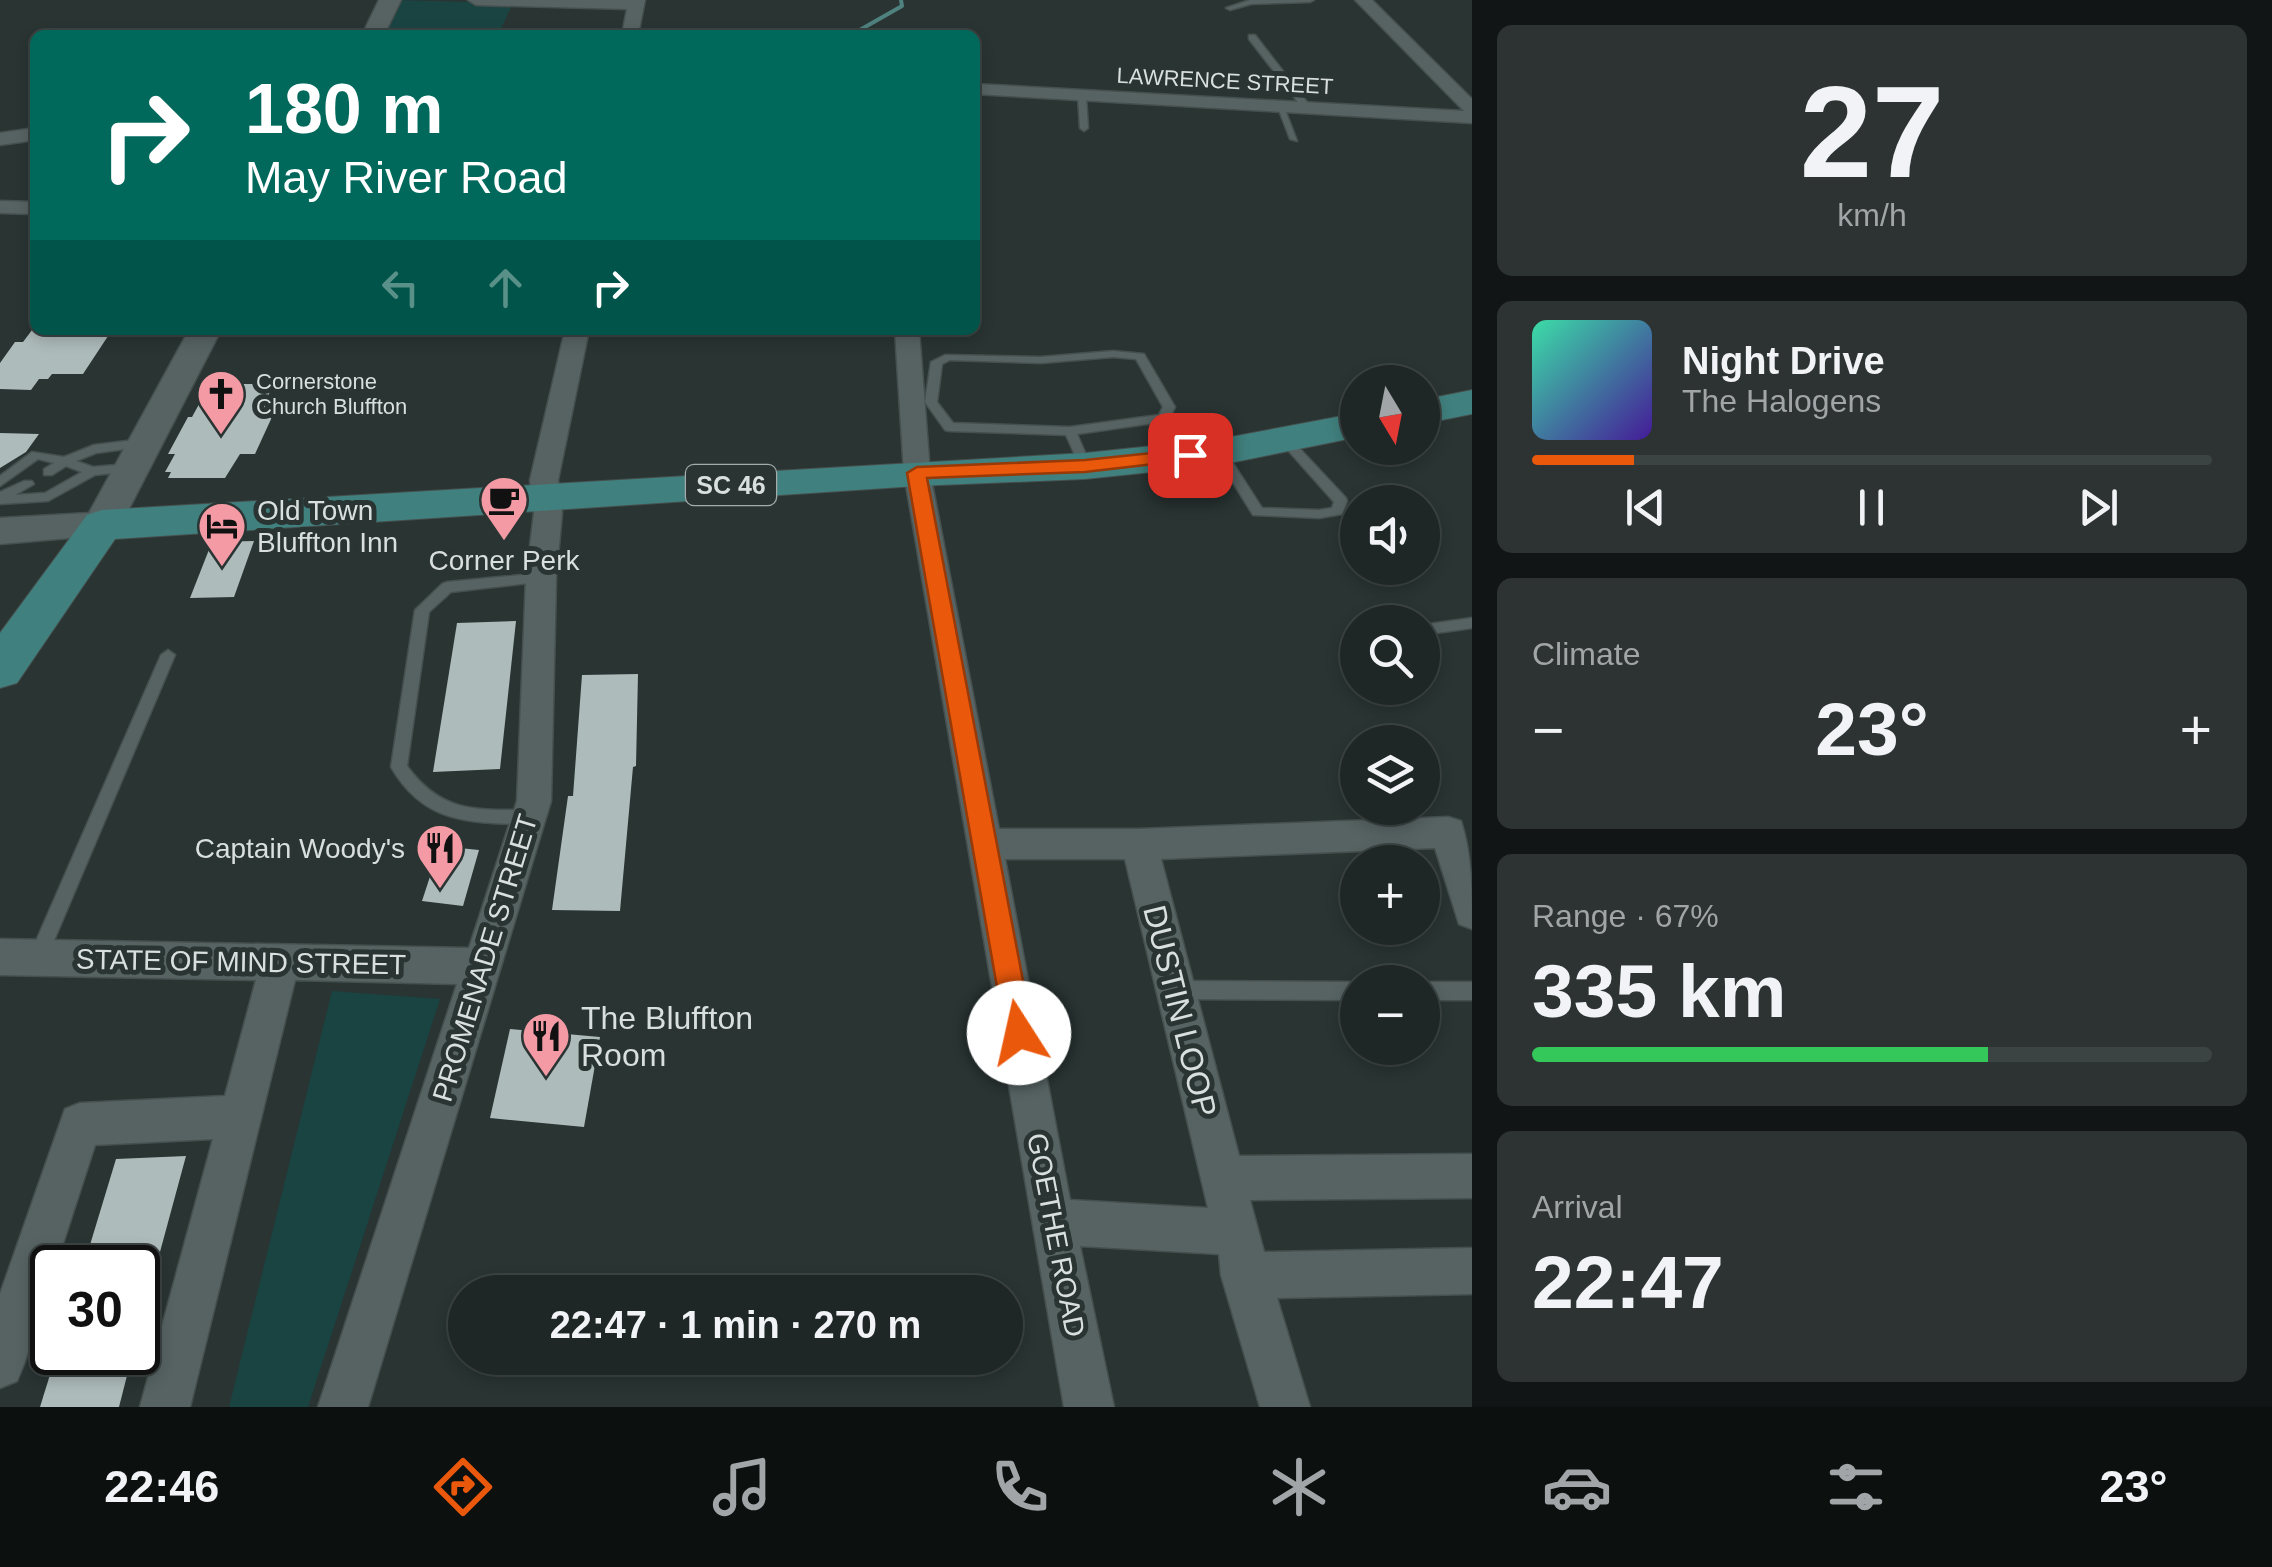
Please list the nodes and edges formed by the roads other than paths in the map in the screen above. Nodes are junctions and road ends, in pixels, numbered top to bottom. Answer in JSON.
{"nodes":[{"id":1,"x":390,"y":0,"type":"edge"},
{"id":2,"x":476,"y":0,"type":"edge"},
{"id":3,"x":1310,"y":0,"type":"edge"},
{"id":4,"x":1363,"y":0,"type":"edge"},
{"id":5,"x":637,"y":2,"type":"edge"},
{"id":6,"x":1230,"y":8,"type":"dead end"},
{"id":7,"x":375,"y":30,"type":"edge"},
{"id":8,"x":631,"y":30,"type":"edge"},
{"id":9,"x":1252,"y":37,"type":"dead end"},
{"id":10,"x":980,"y":90,"type":"edge"},
{"id":11,"x":1082,"y":96,"type":"junction"},
{"id":12,"x":1280,"y":107,"type":"junction"},
{"id":13,"x":1307,"y":108,"type":"junction"},
{"id":14,"x":1472,"y":109,"type":"edge"},
{"id":15,"x":1472,"y":117,"type":"edge"},
{"id":16,"x":1084,"y":128,"type":"dead end"},
{"id":17,"x":30,"y":135,"type":"edge"},
{"id":18,"x":0,"y":139,"type":"edge"},
{"id":19,"x":1294,"y":139,"type":"dead end"},
{"id":20,"x":0,"y":206,"type":"edge"},
{"id":21,"x":30,"y":208,"type":"edge"},
{"id":22,"x":202,"y":335,"type":"edge"},
{"id":23,"x":576,"y":335,"type":"edge"},
{"id":24,"x":907,"y":335,"type":"edge"},
{"id":25,"x":1472,"y":402,"type":"edge"},
{"id":26,"x":1440,"y":408,"type":"edge"},
{"id":27,"x":1340,"y":428,"type":"edge"},
{"id":28,"x":1284,"y":439,"type":"junction"},
{"id":29,"x":1078,"y":448,"type":"junction"},
{"id":30,"x":1220,"y":452,"type":"junction"},
{"id":31,"x":139,"y":455,"type":"junction"},
{"id":32,"x":65,"y":461,"type":"junction"},
{"id":33,"x":92,"y":471,"type":"junction"},
{"id":34,"x":48,"y":472,"type":"dead end"},
{"id":35,"x":917,"y":473,"type":"junction"},
{"id":36,"x":0,"y":482,"type":"edge"},
{"id":37,"x":28,"y":484,"type":"dead end"},
{"id":38,"x":544,"y":496,"type":"junction"},
{"id":39,"x":0,"y":498,"type":"edge"},
{"id":40,"x":102,"y":525,"type":"junction"},
{"id":41,"x":0,"y":531,"type":"edge"},
{"id":42,"x":541,"y":578,"type":"junction"},
{"id":43,"x":1472,"y":623,"type":"edge"},
{"id":44,"x":1440,"y":627,"type":"edge"},
{"id":45,"x":168,"y":655,"type":"dead end"},
{"id":46,"x":0,"y":670,"type":"edge"},
{"id":47,"x":529,"y":816,"type":"junction"},
{"id":48,"x":986,"y":844,"type":"junction"},
{"id":49,"x":1138,"y":844,"type":"junction"},
{"id":50,"x":1472,"y":912,"type":"edge"},
{"id":51,"x":19,"y":957,"type":"edge"},
{"id":52,"x":280,"y":962,"type":"junction"},
{"id":53,"x":482,"y":966,"type":"junction"},
{"id":54,"x":1178,"y":990,"type":"junction"},
{"id":55,"x":1340,"y":990,"type":"edge"},
{"id":56,"x":1440,"y":991,"type":"edge"},
{"id":57,"x":1472,"y":991,"type":"edge"},
{"id":58,"x":240,"y":1116,"type":"junction"},
{"id":59,"x":1472,"y":1176,"type":"edge"},
{"id":60,"x":1220,"y":1178,"type":"junction"},
{"id":61,"x":1052,"y":1222,"type":"junction"},
{"id":62,"x":1239,"y":1254,"type":"junction"},
{"id":63,"x":1472,"y":1271,"type":"edge"},
{"id":64,"x":0,"y":1364,"type":"edge"},
{"id":65,"x":166,"y":1407,"type":"edge"},
{"id":66,"x":344,"y":1407,"type":"edge"},
{"id":67,"x":1089,"y":1407,"type":"edge"},
{"id":68,"x":1285,"y":1407,"type":"edge"}],
"edges":[{"from":1,"to":7,"type":"street"},
{"from":2,"to":5,"type":"street"},
{"from":3,"to":6,"type":"lane"},
{"from":4,"to":14,"type":"street"},
{"from":5,"to":8,"type":"street"},
{"from":9,"to":13,"type":"lane"},
{"from":10,"to":11,"type":"street","name":"LAWRENCE STREET"},
{"from":11,"to":12,"type":"street","name":"LAWRENCE STREET"},
{"from":11,"to":16,"type":"lane"},
{"from":12,"to":13,"type":"street","name":"LAWRENCE STREET"},
{"from":12,"to":19,"type":"lane"},
{"from":13,"to":15,"type":"street","name":"LAWRENCE STREET"},
{"from":17,"to":18,"type":"street"},
{"from":20,"to":21,"type":"street"},
{"from":22,"to":31,"type":"street"},
{"from":23,"to":38,"type":"street","name":"PROMENADE STREET"},
{"from":24,"to":35,"type":"street","name":"GOETHE ROAD"},
{"from":25,"to":26,"type":"main road"},
{"from":27,"to":28,"type":"main road","number":"SC 46"},
{"from":28,"to":30,"type":"main road","number":"SC 46"},
{"from":28,"to":30,"type":"lane"},
{"from":29,"to":29,"type":"lane"},
{"from":29,"to":30,"type":"main road","number":"SC 46"},
{"from":29,"to":35,"type":"main road","number":"SC 46"},
{"from":31,"to":32,"type":"lane"},
{"from":31,"to":33,"type":"lane"},
{"from":31,"to":40,"type":"street"},
{"from":32,"to":33,"type":"lane"},
{"from":32,"to":34,"type":"lane"},
{"from":32,"to":36,"type":"lane"},
{"from":33,"to":39,"type":"lane"},
{"from":35,"to":38,"type":"main road","number":"SC 46"},
{"from":35,"to":48,"type":"street","name":"GOETHE ROAD"},
{"from":37,"to":39,"type":"lane"},
{"from":38,"to":40,"type":"main road","number":"SC 46"},
{"from":38,"to":42,"type":"street","name":"PROMENADE STREET"},
{"from":40,"to":41,"type":"street"},
{"from":40,"to":46,"type":"main road"},
{"from":42,"to":47,"type":"street","name":"PROMENADE STREET"},
{"from":42,"to":47,"type":"lane"},
{"from":43,"to":44,"type":"lane"},
{"from":45,"to":51,"type":"lane"},
{"from":47,"to":53,"type":"street","name":"PROMENADE STREET"},
{"from":48,"to":49,"type":"street"},
{"from":48,"to":61,"type":"street","name":"GOETHE ROAD"},
{"from":49,"to":50,"type":"street"},
{"from":49,"to":54,"type":"street","name":"DUSTIN LOOP"},
{"from":51,"to":52,"type":"street","name":"STATE OF MIND STREET"},
{"from":52,"to":53,"type":"street","name":"STATE OF MIND STREET"},
{"from":52,"to":58,"type":"street"},
{"from":53,"to":66,"type":"street","name":"PROMENADE STREET"},
{"from":54,"to":55,"type":"lane"},
{"from":54,"to":60,"type":"street","name":"DUSTIN LOOP"},
{"from":56,"to":57,"type":"lane"},
{"from":58,"to":64,"type":"street"},
{"from":58,"to":65,"type":"street"},
{"from":59,"to":60,"type":"street"},
{"from":60,"to":62,"type":"street","name":"DUSTIN LOOP"},
{"from":61,"to":62,"type":"street"},
{"from":61,"to":67,"type":"street","name":"GOETHE ROAD"},
{"from":62,"to":63,"type":"street"},
{"from":62,"to":68,"type":"street","name":"DUSTIN LOOP"}]}
